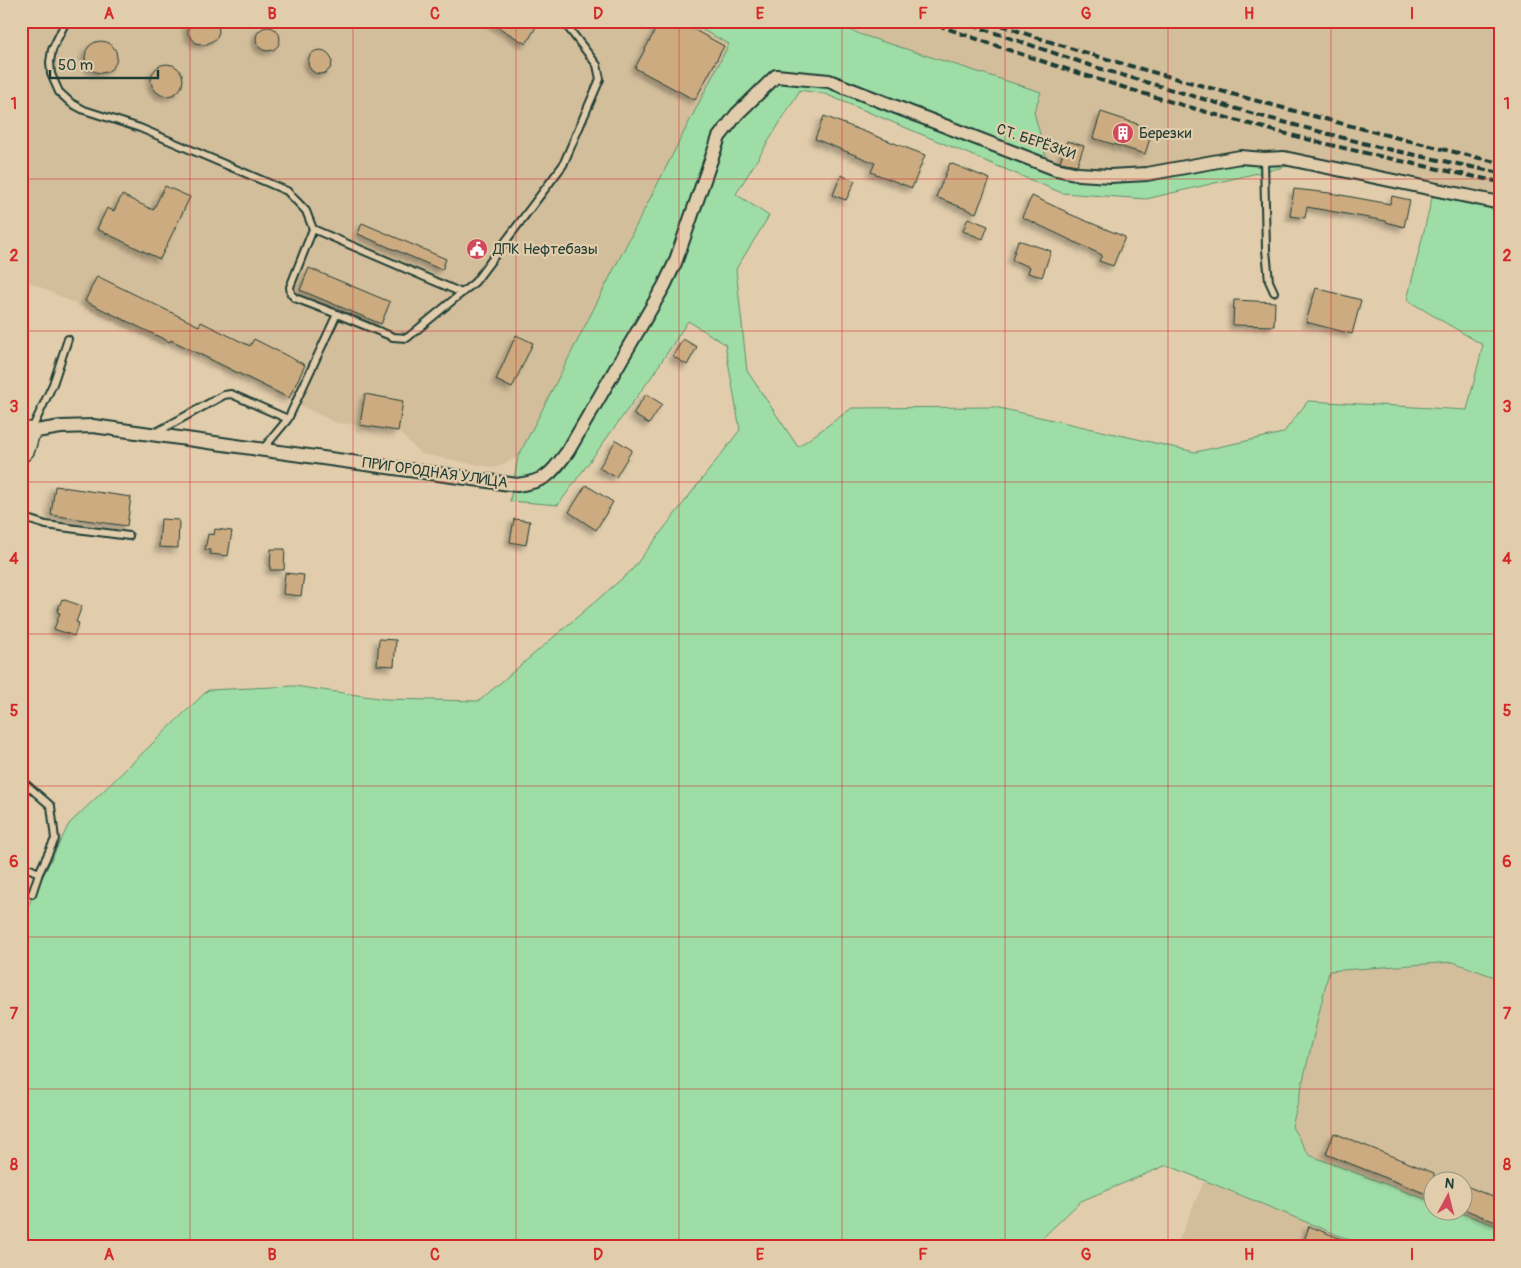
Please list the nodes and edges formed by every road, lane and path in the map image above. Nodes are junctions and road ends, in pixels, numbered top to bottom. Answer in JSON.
{"nodes":[{"id":1,"x":66,"y":21,"type":"edge"},
{"id":2,"x":563,"y":21,"type":"edge"},
{"id":3,"x":776,"y":76,"type":"joint"},
{"id":4,"x":1264,"y":159,"type":"junction"},
{"id":5,"x":1500,"y":203,"type":"edge"},
{"id":6,"x":313,"y":229,"type":"junction"},
{"id":7,"x":1274,"y":292,"type":"dead end"},
{"id":8,"x":462,"y":293,"type":"junction"},
{"id":9,"x":336,"y":314,"type":"junction"},
{"id":10,"x":68,"y":339,"type":"dead end"},
{"id":11,"x":288,"y":419,"type":"junction"},
{"id":12,"x":30,"y":432,"type":"junction"},
{"id":13,"x":154,"y":434,"type":"junction"},
{"id":14,"x":263,"y":449,"type":"junction"},
{"id":15,"x":21,"y":453,"type":"edge"},
{"id":16,"x":21,"y":518,"type":"edge"},
{"id":17,"x":129,"y":536,"type":"dead end"},
{"id":18,"x":21,"y":780,"type":"edge"},
{"id":19,"x":21,"y":865,"type":"edge"},
{"id":20,"x":39,"y":873,"type":"junction"},
{"id":21,"x":32,"y":894,"type":"dead end"}],
"edges":[{"from":1,"to":6,"type":"lane"},
{"from":2,"to":8,"type":"lane"},
{"from":3,"to":4,"type":"street","name":"СТ. БЕРЁЗКИ"},
{"from":3,"to":14,"type":"street","name":"ПРИГОРОДНАЯ УЛИЦА"},
{"from":4,"to":5,"type":"street","name":"СТ. БЕРЁЗКИ"},
{"from":4,"to":7,"type":"lane"},
{"from":6,"to":8,"type":"lane"},
{"from":6,"to":9,"type":"lane"},
{"from":8,"to":9,"type":"lane"},
{"from":9,"to":11,"type":"lane"},
{"from":10,"to":12,"type":"lane"},
{"from":11,"to":13,"type":"lane"},
{"from":11,"to":14,"type":"lane"},
{"from":12,"to":13,"type":"street","name":"ПРИГОРОДНАЯ УЛИЦА"},
{"from":12,"to":15,"type":"street"},
{"from":13,"to":14,"type":"street","name":"ПРИГОРОДНАЯ УЛИЦА"},
{"from":16,"to":17,"type":"lane"},
{"from":18,"to":20,"type":"lane"},
{"from":19,"to":20,"type":"lane"},
{"from":20,"to":21,"type":"lane"}]}
